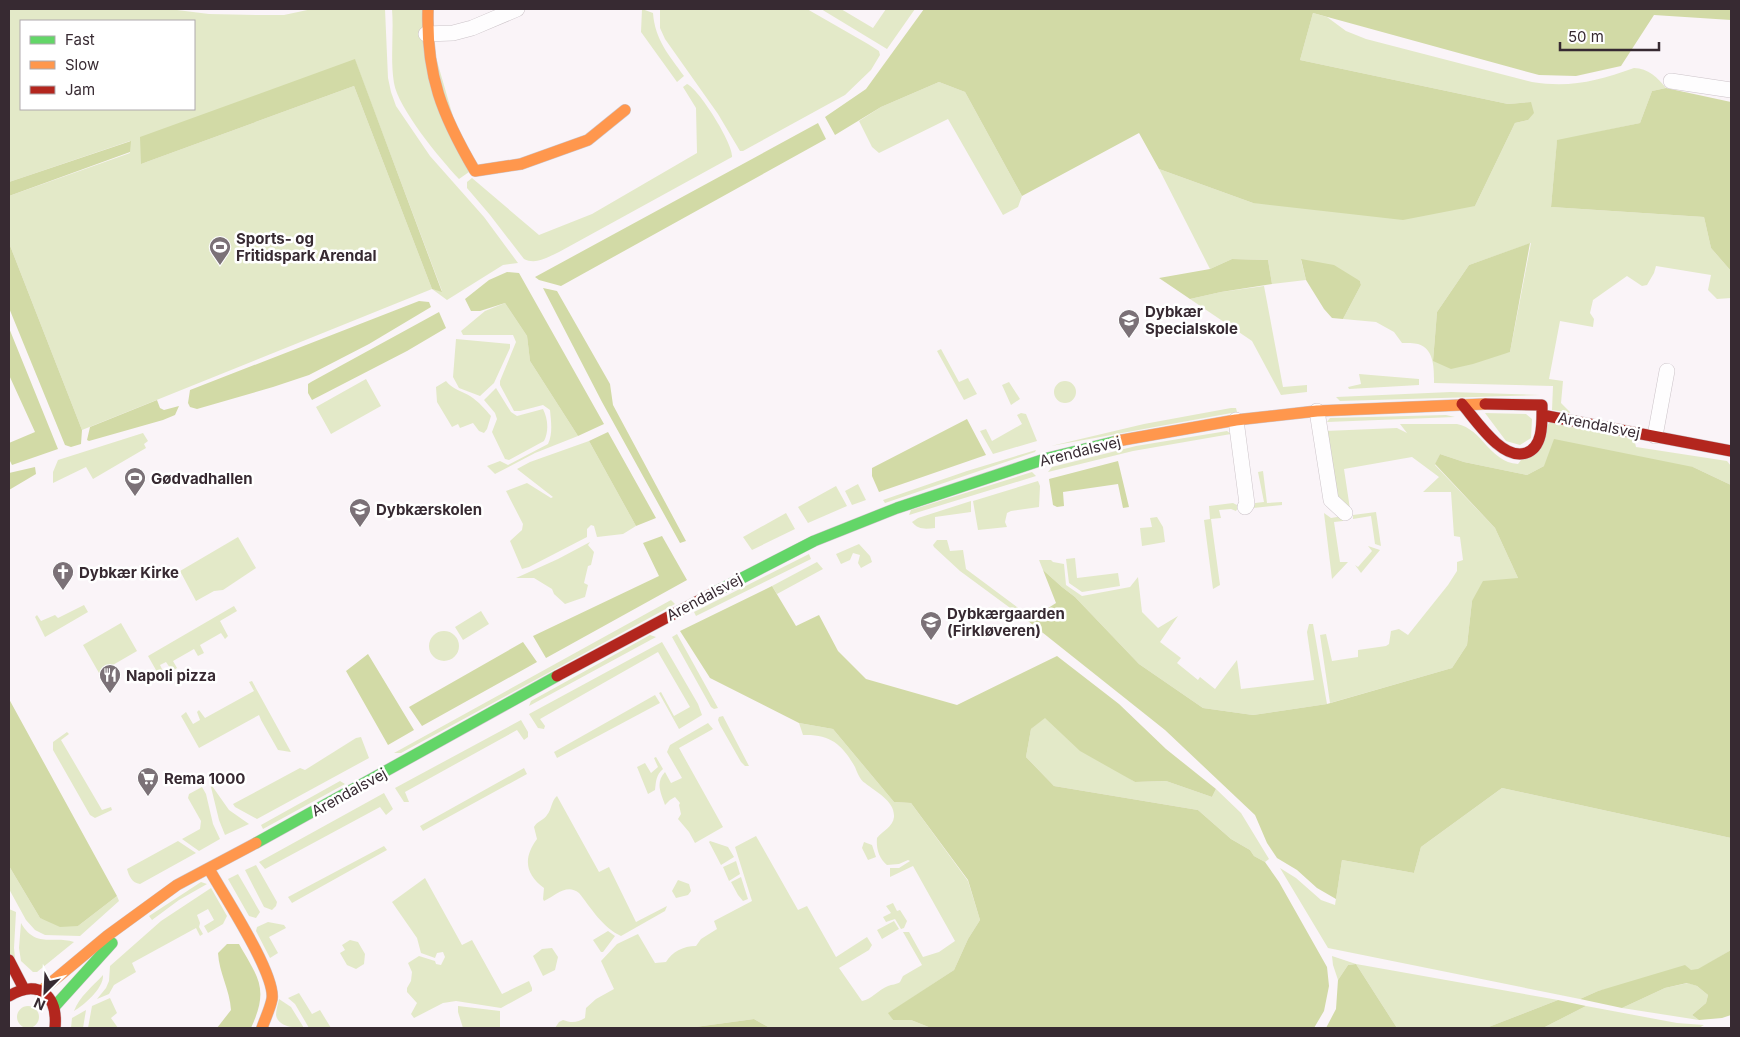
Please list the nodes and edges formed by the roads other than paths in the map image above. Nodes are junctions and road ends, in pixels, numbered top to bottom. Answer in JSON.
{"nodes":[{"id":1,"x":428,"y":9,"type":"edge"},
{"id":2,"x":517,"y":9,"type":"edge"},
{"id":3,"x":426,"y":34,"type":"junction"},
{"id":4,"x":1671,"y":81,"type":"dead end"},
{"id":5,"x":1731,"y":90,"type":"edge"},
{"id":6,"x":625,"y":110,"type":"dead end"},
{"id":7,"x":1666,"y":371,"type":"dead end"},
{"id":8,"x":1462,"y":404,"type":"junction"},
{"id":9,"x":1317,"y":411,"type":"junction"},
{"id":10,"x":1542,"y":415,"type":"junction"},
{"id":11,"x":1236,"y":420,"type":"junction"},
{"id":12,"x":1656,"y":436,"type":"junction"},
{"id":13,"x":1731,"y":452,"type":"edge"},
{"id":14,"x":1245,"y":507,"type":"dead end"},
{"id":15,"x":1345,"y":513,"type":"dead end"},
{"id":16,"x":209,"y":869,"type":"junction"},
{"id":17,"x":139,"y":911,"type":"junction"},
{"id":18,"x":9,"y":960,"type":"edge"},
{"id":19,"x":24,"y":988,"type":"junction"},
{"id":20,"x":41,"y":991,"type":"junction"},
{"id":21,"x":9,"y":996,"type":"edge"},
{"id":22,"x":55,"y":1006,"type":"junction"},
{"id":23,"x":55,"y":1028,"type":"edge"},
{"id":24,"x":262,"y":1028,"type":"edge"}],
"edges":[{"from":1,"to":3,"type":"street"},
{"from":2,"to":3,"type":"street"},
{"from":3,"to":6,"type":"street"},
{"from":4,"to":5,"type":"street"},
{"from":7,"to":12,"type":"street","name":"Arendalsvej"},
{"from":8,"to":9,"type":"street","name":"Arendalsvej"},
{"from":8,"to":10,"type":"street","name":"Arendalsvej"},
{"from":8,"to":10,"type":"street","name":"Arendalsvej"},
{"from":9,"to":11,"type":"street","name":"Arendalsvej"},
{"from":9,"to":15,"type":"street"},
{"from":10,"to":12,"type":"street","name":"Arendalsvej"},
{"from":11,"to":14,"type":"street"},
{"from":11,"to":16,"type":"street","name":"Arendalsvej"},
{"from":12,"to":13,"type":"street","name":"Arendalsvej"},
{"from":16,"to":17,"type":"street","name":"Arendalsvej"},
{"from":16,"to":24,"type":"street"},
{"from":17,"to":20,"type":"street","name":"Arendalsvej"},
{"from":17,"to":22,"type":"street","name":"Arendalsvej"},
{"from":18,"to":19,"type":"street"},
{"from":19,"to":20,"type":"street"},
{"from":19,"to":21,"type":"street"},
{"from":20,"to":22,"type":"street"},
{"from":22,"to":23,"type":"street"}]}
